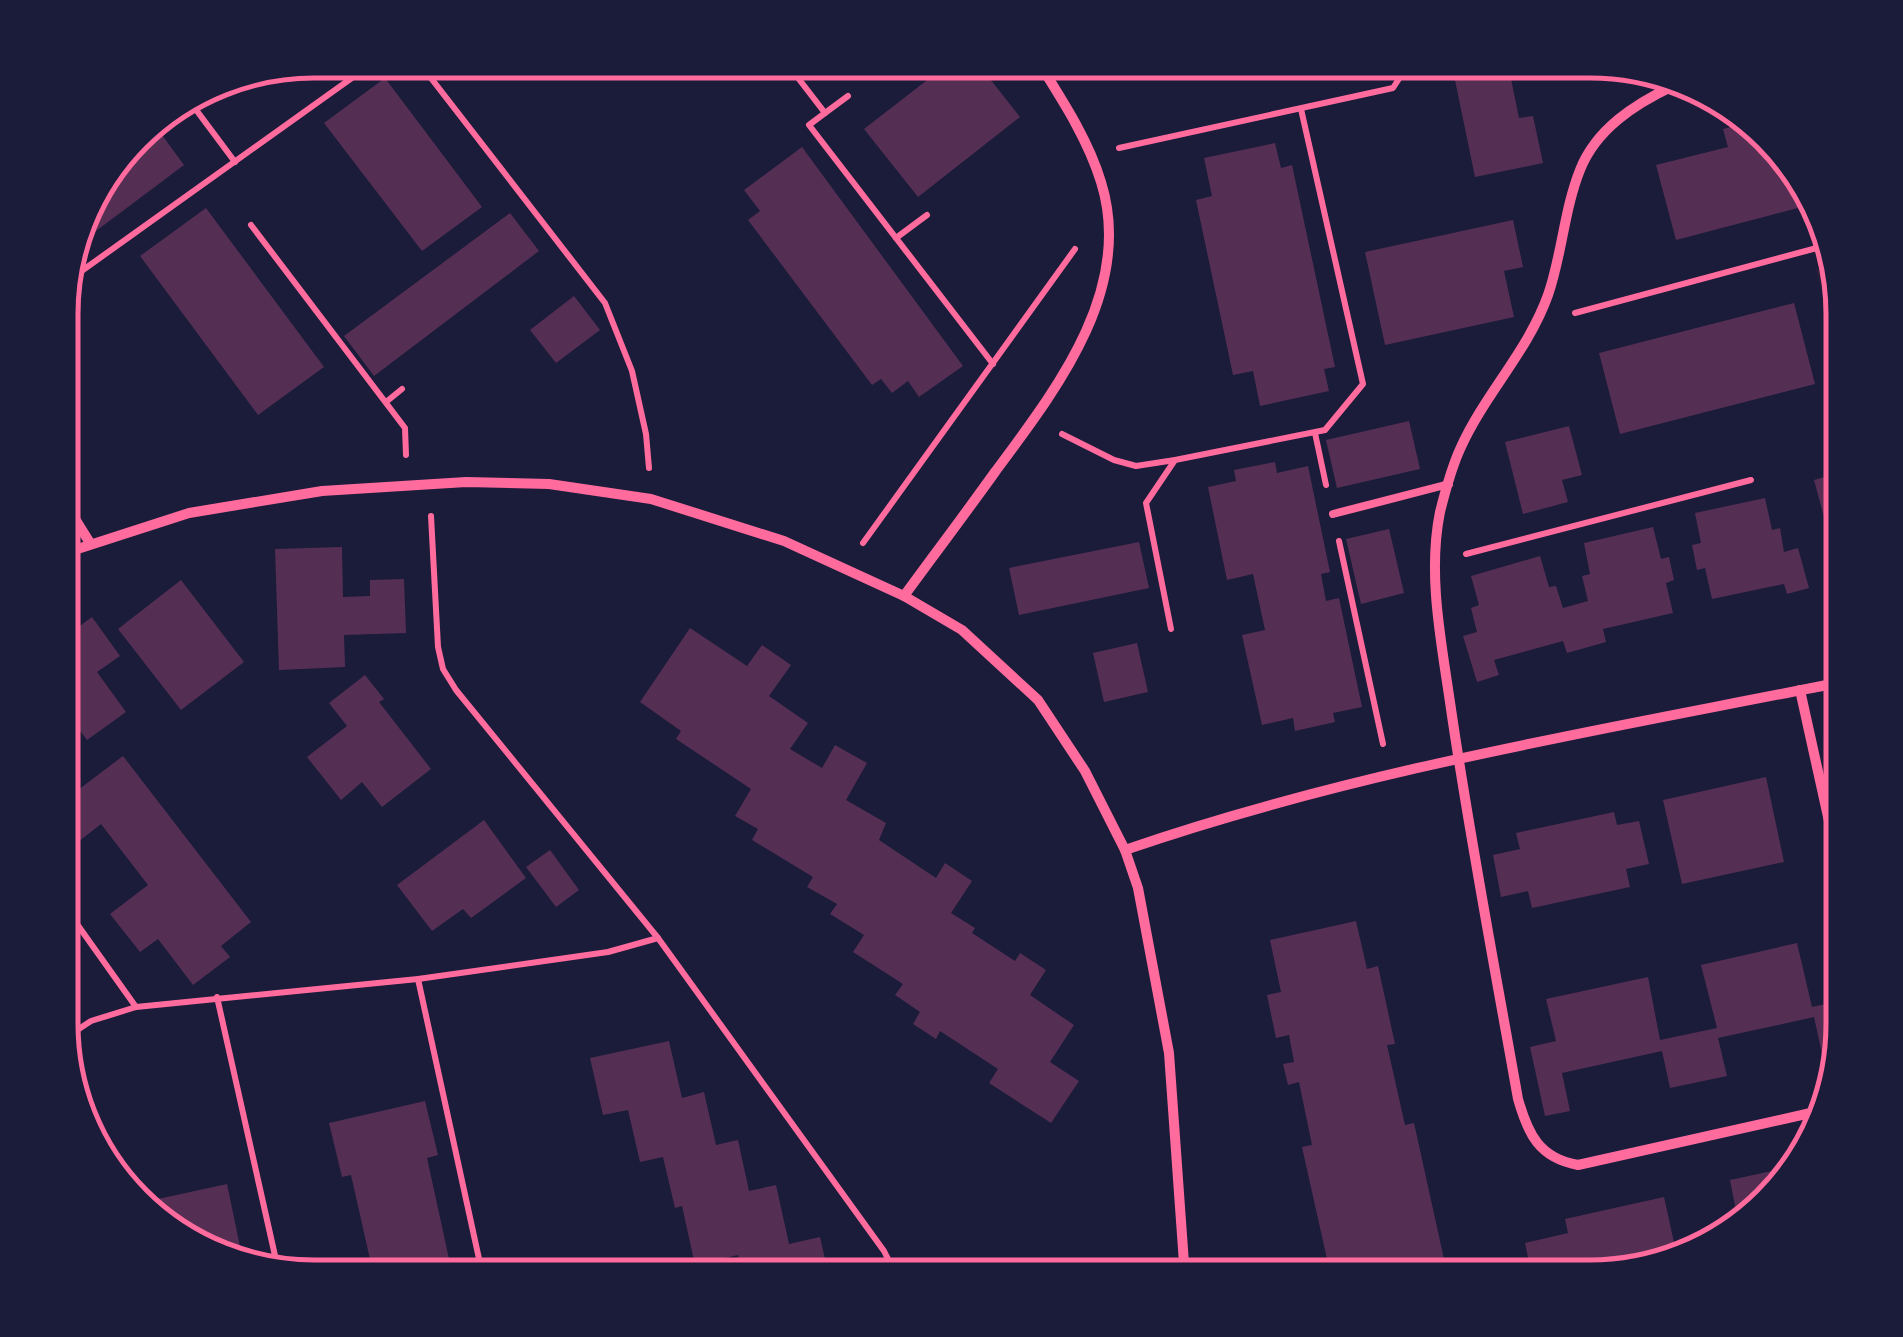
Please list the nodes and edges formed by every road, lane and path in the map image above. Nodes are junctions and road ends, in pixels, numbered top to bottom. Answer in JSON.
{"nodes":[{"id":1,"x":352,"y":78,"type":"edge"},
{"id":2,"x":431,"y":78,"type":"edge"},
{"id":3,"x":798,"y":78,"type":"edge"},
{"id":4,"x":1048,"y":78,"type":"edge"},
{"id":5,"x":1400,"y":78,"type":"edge"},
{"id":6,"x":1665,"y":90,"type":"edge"},
{"id":7,"x":848,"y":96,"type":"dead end"},
{"id":8,"x":196,"y":109,"type":"edge"},
{"id":9,"x":1300,"y":109,"type":"junction"},
{"id":10,"x":825,"y":113,"type":"junction"},
{"id":11,"x":1089,"y":155,"type":"junction"},
{"id":12,"x":235,"y":163,"type":"junction"},
{"id":13,"x":1105,"y":208,"type":"junction"},
{"id":14,"x":927,"y":215,"type":"dead end"},
{"id":15,"x":250,"y":225,"type":"dead end"},
{"id":16,"x":896,"y":238,"type":"junction"},
{"id":17,"x":1816,"y":248,"type":"edge"},
{"id":18,"x":82,"y":271,"type":"edge"},
{"id":19,"x":1535,"y":324,"type":"junction"},
{"id":20,"x":992,"y":364,"type":"junction"},
{"id":21,"x":402,"y":389,"type":"dead end"},
{"id":22,"x":386,"y":402,"type":"junction"},
{"id":23,"x":1034,"y":420,"type":"junction"},
{"id":24,"x":1314,"y":433,"type":"junction"},
{"id":25,"x":1175,"y":460,"type":"junction"},
{"id":26,"x":1751,"y":480,"type":"dead end"},
{"id":27,"x":430,"y":484,"type":"junction"},
{"id":28,"x":1449,"y":484,"type":"junction"},
{"id":29,"x":408,"y":486,"type":"junction"},
{"id":30,"x":652,"y":499,"type":"junction"},
{"id":31,"x":1332,"y":514,"type":"junction"},
{"id":32,"x":78,"y":524,"type":"edge"},
{"id":33,"x":90,"y":544,"type":"junction"},
{"id":34,"x":78,"y":548,"type":"edge"},
{"id":35,"x":1436,"y":562,"type":"junction"},
{"id":36,"x":844,"y":568,"type":"junction"},
{"id":37,"x":904,"y":596,"type":"junction"},
{"id":38,"x":1171,"y":628,"type":"dead end"},
{"id":39,"x":1825,"y":685,"type":"edge"},
{"id":40,"x":1800,"y":690,"type":"junction"},
{"id":41,"x":1459,"y":759,"type":"junction"},
{"id":42,"x":1390,"y":776,"type":"junction"},
{"id":43,"x":1825,"y":803,"type":"edge"},
{"id":44,"x":1126,"y":850,"type":"junction"},
{"id":45,"x":78,"y":925,"type":"edge"},
{"id":46,"x":658,"y":938,"type":"junction"},
{"id":47,"x":418,"y":979,"type":"junction"},
{"id":48,"x":217,"y":997,"type":"junction"},
{"id":49,"x":136,"y":1006,"type":"junction"},
{"id":50,"x":78,"y":1030,"type":"edge"},
{"id":51,"x":1807,"y":1114,"type":"edge"},
{"id":52,"x":275,"y":1256,"type":"edge"},
{"id":53,"x":479,"y":1259,"type":"edge"},
{"id":54,"x":888,"y":1259,"type":"edge"},
{"id":55,"x":1183,"y":1260,"type":"edge"}],
"edges":[{"from":1,"to":12,"type":"path"},
{"from":2,"to":30,"type":"path"},
{"from":3,"to":10,"type":"path"},
{"from":4,"to":11,"type":"street"},
{"from":5,"to":9,"type":"path"},
{"from":6,"to":19,"type":"street"},
{"from":7,"to":10,"type":"path"},
{"from":8,"to":12,"type":"path"},
{"from":9,"to":11,"type":"path"},
{"from":9,"to":24,"type":"path"},
{"from":10,"to":16,"type":"path"},
{"from":11,"to":13,"type":"street"},
{"from":12,"to":18,"type":"path"},
{"from":13,"to":20,"type":"path"},
{"from":13,"to":23,"type":"street"},
{"from":14,"to":16,"type":"path"},
{"from":15,"to":22,"type":"path"},
{"from":16,"to":20,"type":"path"},
{"from":17,"to":19,"type":"path"},
{"from":19,"to":28,"type":"street"},
{"from":20,"to":36,"type":"path"},
{"from":21,"to":22,"type":"path"},
{"from":22,"to":29,"type":"path"},
{"from":23,"to":25,"type":"path"},
{"from":23,"to":37,"type":"street"},
{"from":24,"to":25,"type":"path"},
{"from":24,"to":31,"type":"path"},
{"from":25,"to":38,"type":"path"},
{"from":26,"to":35,"type":"path"},
{"from":27,"to":29,"type":"street"},
{"from":27,"to":30,"type":"street"},
{"from":27,"to":46,"type":"path"},
{"from":28,"to":31,"type":"lane"},
{"from":28,"to":35,"type":"street"},
{"from":29,"to":33,"type":"street"},
{"from":30,"to":36,"type":"street"},
{"from":31,"to":42,"type":"path"},
{"from":32,"to":33,"type":"street"},
{"from":33,"to":34,"type":"street"},
{"from":35,"to":41,"type":"street"},
{"from":36,"to":37,"type":"street"},
{"from":37,"to":44,"type":"street"},
{"from":39,"to":40,"type":"street"},
{"from":40,"to":41,"type":"street"},
{"from":40,"to":43,"type":"street"},
{"from":41,"to":42,"type":"street"},
{"from":41,"to":51,"type":"street"},
{"from":42,"to":44,"type":"street"},
{"from":44,"to":55,"type":"street"},
{"from":45,"to":49,"type":"path"},
{"from":46,"to":47,"type":"path"},
{"from":46,"to":54,"type":"path"},
{"from":47,"to":48,"type":"path"},
{"from":47,"to":53,"type":"path"},
{"from":48,"to":49,"type":"path"},
{"from":48,"to":52,"type":"path"},
{"from":49,"to":50,"type":"path"}]}
